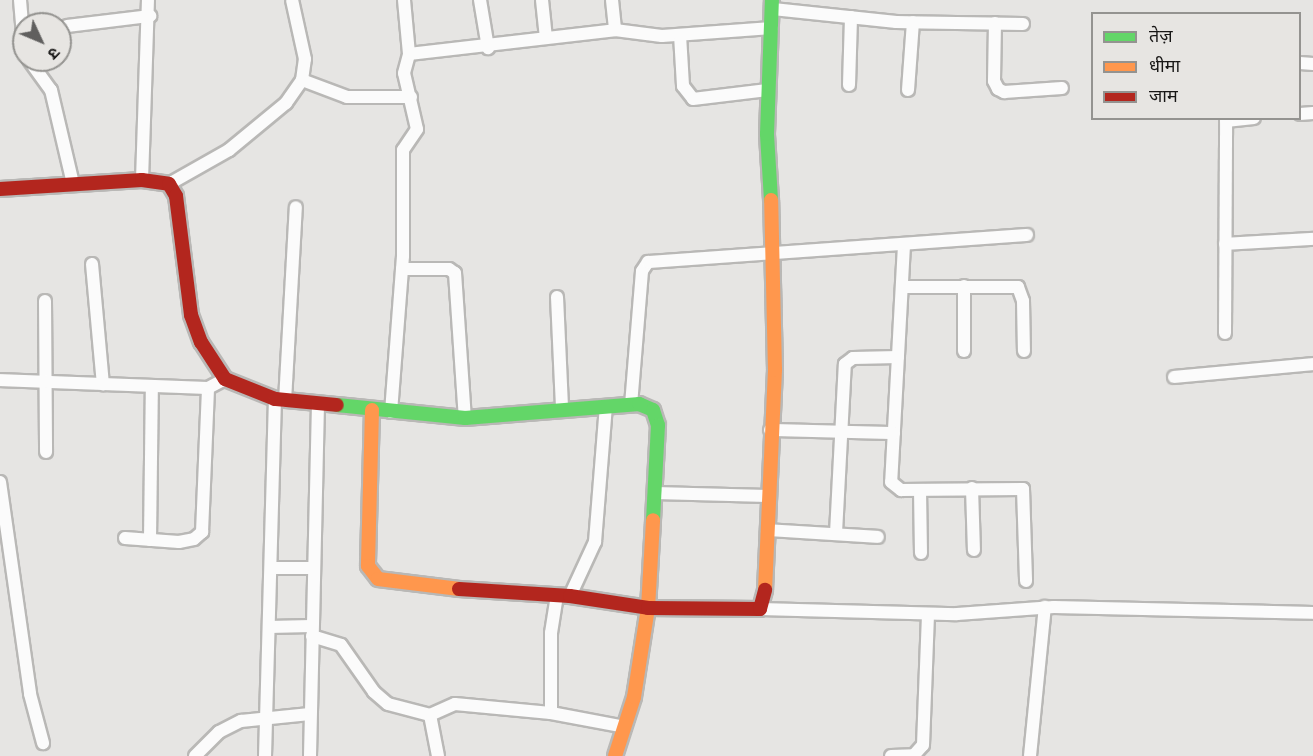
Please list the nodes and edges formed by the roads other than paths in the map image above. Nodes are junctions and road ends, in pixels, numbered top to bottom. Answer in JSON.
{"nodes":[{"id":1,"x":148,"y":0,"type":"edge"},
{"id":2,"x":292,"y":0,"type":"edge"},
{"id":3,"x":404,"y":0,"type":"edge"},
{"id":4,"x":480,"y":0,"type":"edge"},
{"id":5,"x":543,"y":0,"type":"edge"},
{"id":6,"x":612,"y":0,"type":"edge"},
{"id":7,"x":773,"y":4,"type":"edge"},
{"id":8,"x":150,"y":16,"type":"junction"},
{"id":9,"x":851,"y":17,"type":"junction"},
{"id":10,"x":913,"y":22,"type":"junction"},
{"id":11,"x":995,"y":23,"type":"junction"},
{"id":12,"x":1023,"y":24,"type":"dead end"},
{"id":13,"x":72,"y":25,"type":"edge"},
{"id":14,"x":772,"y":28,"type":"junction"},
{"id":15,"x":615,"y":30,"type":"junction"},
{"id":16,"x":680,"y":35,"type":"junction"},
{"id":17,"x":546,"y":38,"type":"junction"},
{"id":18,"x":488,"y":48,"type":"junction"},
{"id":19,"x":409,"y":54,"type":"junction"},
{"id":20,"x":38,"y":72,"type":"edge"},
{"id":21,"x":302,"y":80,"type":"junction"},
{"id":22,"x":849,"y":85,"type":"dead end"},
{"id":23,"x":1062,"y":88,"type":"dead end"},
{"id":24,"x":767,"y":90,"type":"junction"},
{"id":25,"x":908,"y":90,"type":"dead end"},
{"id":26,"x":411,"y":97,"type":"junction"},
{"id":27,"x":1226,"y":120,"type":"edge"},
{"id":28,"x":142,"y":180,"type":"junction"},
{"id":29,"x":73,"y":184,"type":"junction"},
{"id":30,"x":169,"y":184,"type":"junction"},
{"id":31,"x":0,"y":189,"type":"edge"},
{"id":32,"x":296,"y":207,"type":"dead end"},
{"id":33,"x":1027,"y":235,"type":"dead end"},
{"id":34,"x":1313,"y":239,"type":"edge"},
{"id":35,"x":1225,"y":244,"type":"junction"},
{"id":36,"x":904,"y":245,"type":"junction"},
{"id":37,"x":775,"y":255,"type":"junction"},
{"id":38,"x":92,"y":264,"type":"dead end"},
{"id":39,"x":402,"y":269,"type":"junction"},
{"id":40,"x":964,"y":286,"type":"junction"},
{"id":41,"x":902,"y":287,"type":"junction"},
{"id":42,"x":557,"y":297,"type":"dead end"},
{"id":43,"x":45,"y":301,"type":"dead end"},
{"id":44,"x":1226,"y":333,"type":"dead end"},
{"id":45,"x":964,"y":351,"type":"dead end"},
{"id":46,"x":1024,"y":351,"type":"dead end"},
{"id":47,"x":898,"y":357,"type":"junction"},
{"id":48,"x":1313,"y":364,"type":"edge"},
{"id":49,"x":1174,"y":377,"type":"dead end"},
{"id":50,"x":225,"y":379,"type":"junction"},
{"id":51,"x":0,"y":380,"type":"edge"},
{"id":52,"x":44,"y":380,"type":"junction"},
{"id":53,"x":103,"y":384,"type":"junction"},
{"id":54,"x":152,"y":386,"type":"junction"},
{"id":55,"x":208,"y":388,"type":"junction"},
{"id":56,"x":280,"y":400,"type":"junction"},
{"id":57,"x":631,"y":405,"type":"junction"},
{"id":58,"x":318,"y":406,"type":"junction"},
{"id":59,"x":606,"y":406,"type":"junction"},
{"id":60,"x":562,"y":409,"type":"junction"},
{"id":61,"x":372,"y":410,"type":"junction"},
{"id":62,"x":391,"y":412,"type":"junction"},
{"id":63,"x":465,"y":418,"type":"junction"},
{"id":64,"x":841,"y":429,"type":"junction"},
{"id":65,"x":770,"y":430,"type":"junction"},
{"id":66,"x":894,"y":433,"type":"junction"},
{"id":67,"x":46,"y":452,"type":"dead end"},
{"id":68,"x":0,"y":482,"type":"edge"},
{"id":69,"x":972,"y":488,"type":"junction"},
{"id":70,"x":920,"y":490,"type":"junction"},
{"id":71,"x":655,"y":494,"type":"junction"},
{"id":72,"x":768,"y":496,"type":"junction"},
{"id":73,"x":767,"y":530,"type":"junction"},
{"id":74,"x":836,"y":533,"type":"junction"},
{"id":75,"x":878,"y":537,"type":"dead end"},
{"id":76,"x":125,"y":538,"type":"dead end"},
{"id":77,"x":150,"y":540,"type":"junction"},
{"id":78,"x":974,"y":550,"type":"dead end"},
{"id":79,"x":921,"y":553,"type":"dead end"},
{"id":80,"x":272,"y":568,"type":"junction"},
{"id":81,"x":312,"y":568,"type":"junction"},
{"id":82,"x":1026,"y":581,"type":"dead end"},
{"id":83,"x":563,"y":595,"type":"junction"},
{"id":84,"x":1045,"y":607,"type":"junction"},
{"id":85,"x":648,"y":608,"type":"junction"},
{"id":86,"x":760,"y":609,"type":"junction"},
{"id":87,"x":1313,"y":613,"type":"edge"},
{"id":88,"x":928,"y":614,"type":"junction"},
{"id":89,"x":269,"y":627,"type":"junction"},
{"id":90,"x":311,"y":631,"type":"junction"},
{"id":91,"x":551,"y":713,"type":"junction"},
{"id":92,"x":310,"y":714,"type":"junction"},
{"id":93,"x":430,"y":715,"type":"junction"},
{"id":94,"x":266,"y":717,"type":"junction"},
{"id":95,"x":625,"y":727,"type":"junction"},
{"id":96,"x":43,"y":743,"type":"dead end"},
{"id":97,"x":195,"y":756,"type":"edge"},
{"id":98,"x":265,"y":756,"type":"edge"},
{"id":99,"x":310,"y":756,"type":"edge"},
{"id":100,"x":438,"y":756,"type":"edge"},
{"id":101,"x":615,"y":756,"type":"edge"},
{"id":102,"x":891,"y":756,"type":"edge"},
{"id":103,"x":1030,"y":756,"type":"edge"}],
"edges":[{"from":1,"to":8,"type":"street"},
{"from":2,"to":21,"type":"street"},
{"from":3,"to":19,"type":"street"},
{"from":4,"to":18,"type":"street"},
{"from":5,"to":17,"type":"street"},
{"from":6,"to":15,"type":"street"},
{"from":7,"to":9,"type":"street"},
{"from":7,"to":14,"type":"street"},
{"from":8,"to":13,"type":"street"},
{"from":8,"to":28,"type":"street"},
{"from":9,"to":10,"type":"street"},
{"from":9,"to":22,"type":"street"},
{"from":10,"to":11,"type":"street"},
{"from":10,"to":25,"type":"street"},
{"from":11,"to":12,"type":"street"},
{"from":11,"to":23,"type":"street"},
{"from":14,"to":16,"type":"street"},
{"from":14,"to":24,"type":"street"},
{"from":15,"to":16,"type":"street"},
{"from":15,"to":17,"type":"street"},
{"from":16,"to":24,"type":"street"},
{"from":17,"to":18,"type":"street"},
{"from":18,"to":19,"type":"street"},
{"from":19,"to":26,"type":"street"},
{"from":20,"to":29,"type":"street"},
{"from":21,"to":26,"type":"street"},
{"from":21,"to":30,"type":"street"},
{"from":24,"to":37,"type":"street"},
{"from":26,"to":39,"type":"street"},
{"from":27,"to":35,"type":"street"},
{"from":28,"to":29,"type":"street"},
{"from":28,"to":30,"type":"street"},
{"from":29,"to":31,"type":"street"},
{"from":30,"to":50,"type":"street"},
{"from":32,"to":56,"type":"street"},
{"from":33,"to":36,"type":"street"},
{"from":34,"to":35,"type":"street"},
{"from":35,"to":44,"type":"street"},
{"from":36,"to":37,"type":"street"},
{"from":36,"to":41,"type":"street"},
{"from":37,"to":57,"type":"street"},
{"from":37,"to":65,"type":"street"},
{"from":38,"to":53,"type":"street"},
{"from":39,"to":62,"type":"street"},
{"from":39,"to":63,"type":"street"},
{"from":40,"to":41,"type":"street"},
{"from":40,"to":45,"type":"street"},
{"from":40,"to":46,"type":"street"},
{"from":41,"to":47,"type":"street"},
{"from":42,"to":60,"type":"street"},
{"from":43,"to":52,"type":"street"},
{"from":47,"to":64,"type":"street"},
{"from":47,"to":66,"type":"street"},
{"from":48,"to":49,"type":"street"},
{"from":50,"to":55,"type":"street"},
{"from":50,"to":56,"type":"street"},
{"from":51,"to":52,"type":"street"},
{"from":52,"to":53,"type":"street"},
{"from":52,"to":67,"type":"street"},
{"from":53,"to":54,"type":"street"},
{"from":54,"to":55,"type":"street"},
{"from":54,"to":77,"type":"street"},
{"from":55,"to":77,"type":"street"},
{"from":56,"to":58,"type":"street"},
{"from":56,"to":80,"type":"street"},
{"from":57,"to":59,"type":"street"},
{"from":57,"to":71,"type":"street"},
{"from":58,"to":61,"type":"street"},
{"from":58,"to":81,"type":"street"},
{"from":59,"to":60,"type":"street"},
{"from":59,"to":83,"type":"street"},
{"from":60,"to":63,"type":"street"},
{"from":61,"to":62,"type":"street"},
{"from":61,"to":83,"type":"street"},
{"from":62,"to":63,"type":"street"},
{"from":64,"to":65,"type":"street"},
{"from":64,"to":66,"type":"street"},
{"from":64,"to":74,"type":"street"},
{"from":65,"to":72,"type":"street"},
{"from":66,"to":70,"type":"street"},
{"from":68,"to":96,"type":"street"},
{"from":69,"to":70,"type":"street"},
{"from":69,"to":78,"type":"street"},
{"from":69,"to":82,"type":"street"},
{"from":70,"to":79,"type":"street"},
{"from":71,"to":72,"type":"street"},
{"from":71,"to":85,"type":"street"},
{"from":72,"to":73,"type":"street"},
{"from":73,"to":74,"type":"street"},
{"from":73,"to":86,"type":"street"},
{"from":74,"to":75,"type":"street"},
{"from":76,"to":77,"type":"street"},
{"from":80,"to":81,"type":"street"},
{"from":80,"to":89,"type":"street"},
{"from":81,"to":90,"type":"street"},
{"from":83,"to":85,"type":"street"},
{"from":83,"to":91,"type":"street"},
{"from":84,"to":87,"type":"street"},
{"from":84,"to":88,"type":"street"},
{"from":84,"to":103,"type":"street"},
{"from":85,"to":86,"type":"street"},
{"from":85,"to":95,"type":"street"},
{"from":86,"to":88,"type":"street"},
{"from":88,"to":102,"type":"street"},
{"from":89,"to":90,"type":"street"},
{"from":89,"to":94,"type":"street"},
{"from":90,"to":92,"type":"street"},
{"from":90,"to":93,"type":"street"},
{"from":91,"to":93,"type":"street"},
{"from":91,"to":95,"type":"street"},
{"from":92,"to":94,"type":"street"},
{"from":92,"to":99,"type":"street"},
{"from":93,"to":100,"type":"street"},
{"from":94,"to":97,"type":"street"},
{"from":94,"to":98,"type":"street"},
{"from":95,"to":101,"type":"street"}]}
